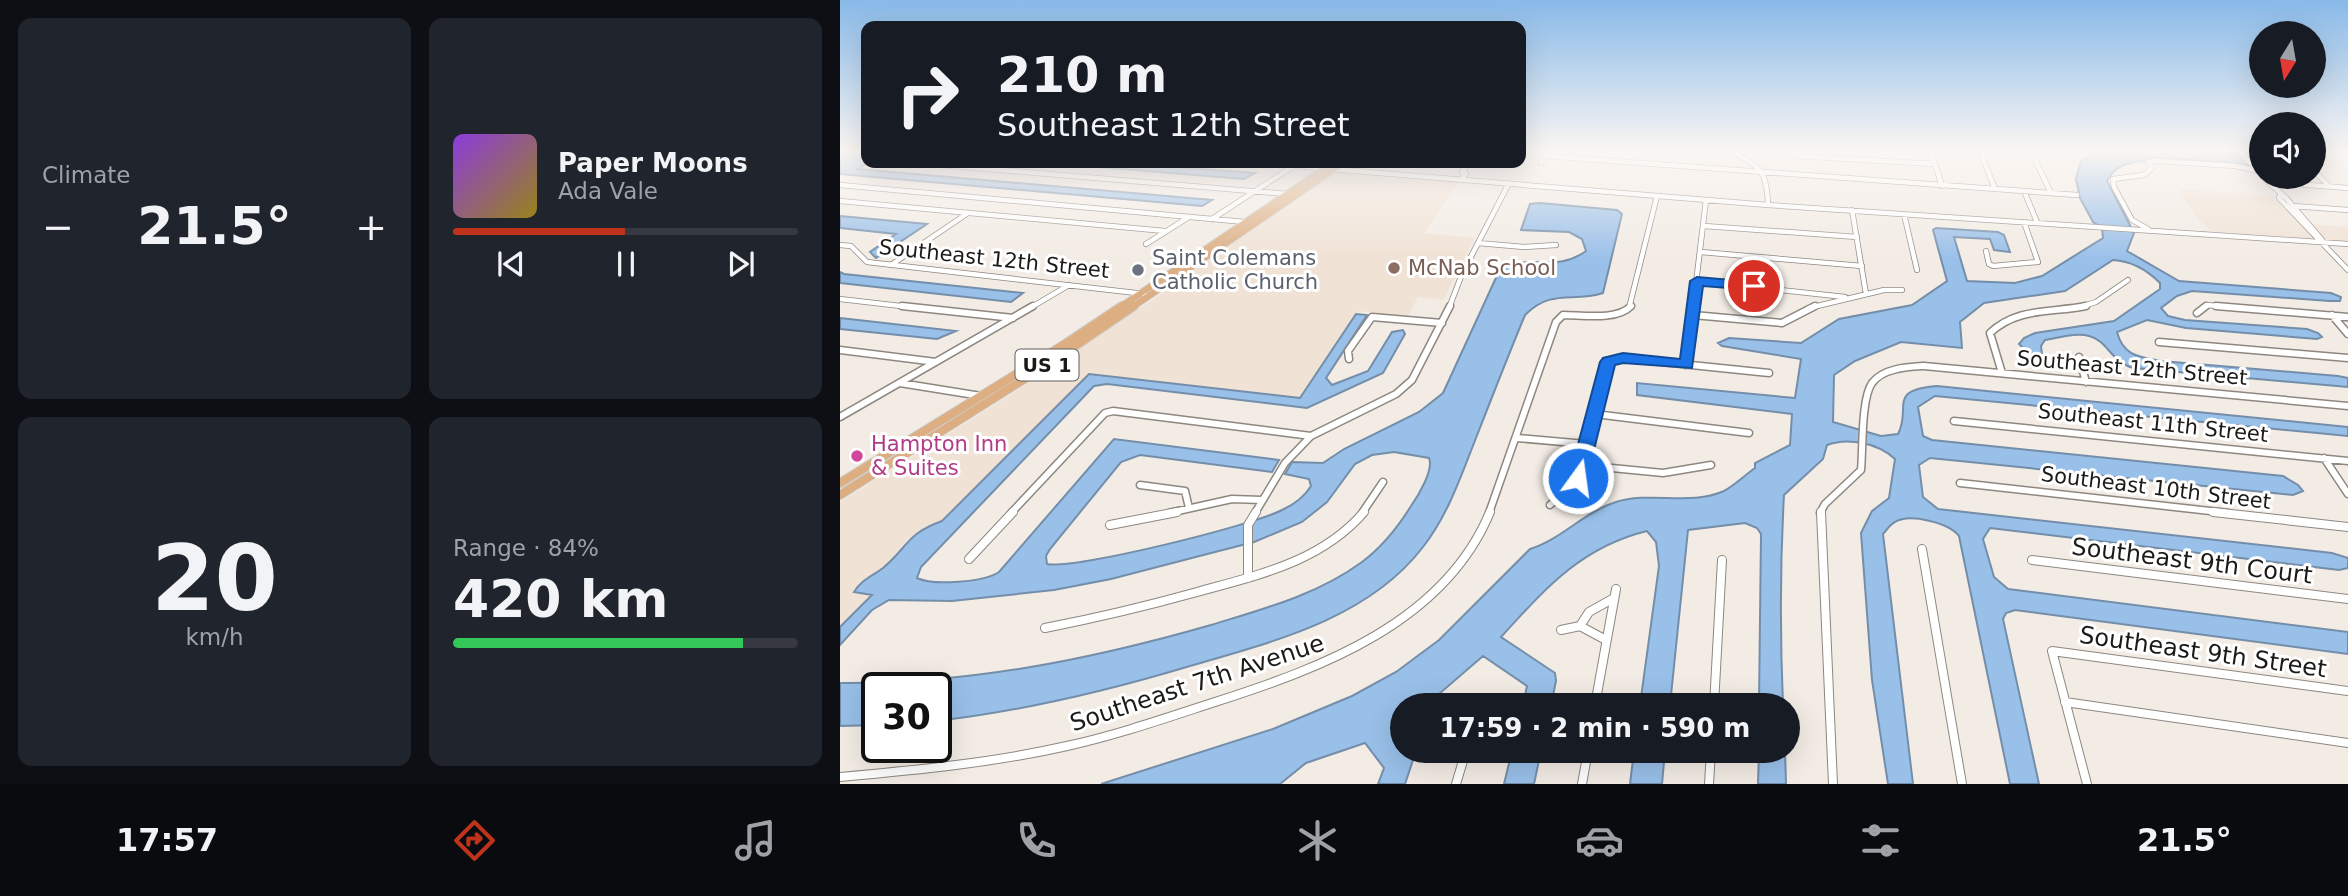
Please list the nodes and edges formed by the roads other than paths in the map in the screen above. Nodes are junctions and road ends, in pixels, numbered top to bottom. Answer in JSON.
{"nodes":[{"id":1,"x":858,"y":188,"type":"edge"},
{"id":2,"x":1215,"y":188,"type":"edge"},
{"id":3,"x":1261,"y":188,"type":"edge"},
{"id":4,"x":1296,"y":188,"type":"edge"},
{"id":5,"x":1302,"y":188,"type":"edge"},
{"id":6,"x":1506,"y":188,"type":"edge"},
{"id":7,"x":1561,"y":188,"type":"edge"},
{"id":8,"x":1768,"y":188,"type":"edge"},
{"id":9,"x":1970,"y":188,"type":"edge"},
{"id":10,"x":2048,"y":188,"type":"edge"},
{"id":11,"x":2114,"y":188,"type":"edge"},
{"id":12,"x":1995,"y":189,"type":"joint"},
{"id":13,"x":2274,"y":189,"type":"edge"},
{"id":14,"x":1256,"y":191,"type":"junction"},
{"id":15,"x":2024,"y":191,"type":"junction"},
{"id":16,"x":2051,"y":193,"type":"junction"},
{"id":17,"x":1287,"y":194,"type":"junction"},
{"id":18,"x":2077,"y":195,"type":"dead end"},
{"id":19,"x":2280,"y":195,"type":"junction"},
{"id":20,"x":1657,"y":196,"type":"junction"},
{"id":21,"x":1706,"y":200,"type":"junction"},
{"id":22,"x":840,"y":201,"type":"edge"},
{"id":23,"x":1768,"y":205,"type":"junction"},
{"id":24,"x":2293,"y":206,"type":"junction"},
{"id":25,"x":1852,"y":210,"type":"junction"},
{"id":26,"x":2348,"y":210,"type":"edge"},
{"id":27,"x":969,"y":213,"type":"junction"},
{"id":28,"x":1904,"y":214,"type":"junction"},
{"id":29,"x":1189,"y":217,"type":"junction"},
{"id":30,"x":1212,"y":219,"type":"junction"},
{"id":31,"x":2024,"y":222,"type":"junction"},
{"id":32,"x":2037,"y":222,"type":"junction"},
{"id":33,"x":1249,"y":224,"type":"junction"},
{"id":34,"x":1704,"y":226,"type":"junction"},
{"id":35,"x":2148,"y":230,"type":"junction"},
{"id":36,"x":1165,"y":231,"type":"junction"},
{"id":37,"x":1857,"y":237,"type":"junction"},
{"id":38,"x":2322,"y":242,"type":"junction"},
{"id":39,"x":1478,"y":243,"type":"junction"},
{"id":40,"x":1146,"y":244,"type":"dead end"},
{"id":41,"x":2348,"y":244,"type":"edge"},
{"id":42,"x":840,"y":245,"type":"edge"},
{"id":43,"x":1556,"y":246,"type":"dead end"},
{"id":44,"x":1986,"y":251,"type":"dead end"},
{"id":45,"x":1701,"y":252,"type":"junction"},
{"id":46,"x":891,"y":265,"type":"junction"},
{"id":47,"x":1862,"y":266,"type":"junction"},
{"id":48,"x":1917,"y":270,"type":"dead end"},
{"id":49,"x":2348,"y":270,"type":"edge"},
{"id":50,"x":2128,"y":280,"type":"dead end"},
{"id":51,"x":1697,"y":281,"type":"junction"},
{"id":52,"x":1070,"y":285,"type":"junction"},
{"id":53,"x":1902,"y":290,"type":"dead end"},
{"id":54,"x":1141,"y":293,"type":"junction"},
{"id":55,"x":1866,"y":294,"type":"junction"},
{"id":56,"x":1151,"y":295,"type":"junction"},
{"id":57,"x":1846,"y":297,"type":"junction"},
{"id":58,"x":840,"y":299,"type":"edge"},
{"id":59,"x":2197,"y":313,"type":"dead end"},
{"id":60,"x":1693,"y":315,"type":"junction"},
{"id":61,"x":2332,"y":315,"type":"junction"},
{"id":62,"x":2348,"y":317,"type":"edge"},
{"id":63,"x":1014,"y":318,"type":"junction"},
{"id":64,"x":1442,"y":323,"type":"junction"},
{"id":65,"x":2348,"y":334,"type":"edge"},
{"id":66,"x":2159,"y":342,"type":"dead end"},
{"id":67,"x":840,"y":350,"type":"edge"},
{"id":68,"x":2078,"y":357,"type":"dead end"},
{"id":69,"x":2348,"y":358,"type":"edge"},
{"id":70,"x":1349,"y":359,"type":"dead end"},
{"id":71,"x":938,"y":362,"type":"junction"},
{"id":72,"x":1686,"y":365,"type":"junction"},
{"id":73,"x":1769,"y":373,"type":"dead end"},
{"id":74,"x":2002,"y":373,"type":"junction"},
{"id":75,"x":1010,"y":379,"type":"junction"},
{"id":76,"x":2087,"y":382,"type":"junction"},
{"id":77,"x":900,"y":383,"type":"junction"},
{"id":78,"x":1002,"y":394,"type":"junction"},
{"id":79,"x":983,"y":396,"type":"junction"},
{"id":80,"x":2348,"y":407,"type":"edge"},
{"id":81,"x":840,"y":408,"type":"edge"},
{"id":82,"x":852,"y":410,"type":"junction"},
{"id":83,"x":977,"y":410,"type":"junction"},
{"id":84,"x":1595,"y":414,"type":"junction"},
{"id":85,"x":840,"y":417,"type":"edge"},
{"id":86,"x":1954,"y":421,"type":"dead end"},
{"id":87,"x":1749,"y":433,"type":"dead end"},
{"id":88,"x":1311,"y":436,"type":"junction"},
{"id":89,"x":1517,"y":438,"type":"junction"},
{"id":90,"x":1586,"y":444,"type":"junction"},
{"id":91,"x":2324,"y":458,"type":"junction"},
{"id":92,"x":2348,"y":461,"type":"edge"},
{"id":93,"x":1581,"y":465,"type":"junction"},
{"id":94,"x":1711,"y":465,"type":"dead end"},
{"id":95,"x":1383,"y":482,"type":"dead end"},
{"id":96,"x":1961,"y":483,"type":"dead end"},
{"id":97,"x":840,"y":484,"type":"edge"},
{"id":98,"x":1140,"y":485,"type":"dead end"},
{"id":99,"x":852,"y":488,"type":"junction"},
{"id":100,"x":2348,"y":494,"type":"edge"},
{"id":101,"x":840,"y":495,"type":"edge"},
{"id":102,"x":1262,"y":500,"type":"junction"},
{"id":103,"x":1550,"y":505,"type":"dead end"},
{"id":104,"x":1189,"y":508,"type":"junction"},
{"id":105,"x":1110,"y":525,"type":"dead end"},
{"id":106,"x":2348,"y":527,"type":"edge"},
{"id":107,"x":1922,"y":549,"type":"dead end"},
{"id":108,"x":969,"y":559,"type":"dead end"},
{"id":109,"x":1722,"y":560,"type":"dead end"},
{"id":110,"x":2032,"y":560,"type":"dead end"},
{"id":111,"x":1248,"y":578,"type":"junction"},
{"id":112,"x":2348,"y":599,"type":"edge"},
{"id":113,"x":1580,"y":626,"type":"junction"},
{"id":114,"x":1045,"y":628,"type":"dead end"},
{"id":115,"x":1562,"y":630,"type":"dead end"},
{"id":116,"x":1606,"y":640,"type":"junction"},
{"id":117,"x":2348,"y":691,"type":"edge"},
{"id":118,"x":1597,"y":693,"type":"edge"},
{"id":119,"x":1715,"y":693,"type":"edge"},
{"id":120,"x":2065,"y":702,"type":"junction"},
{"id":121,"x":2348,"y":743,"type":"edge"},
{"id":122,"x":1462,"y":763,"type":"edge"},
{"id":123,"x":1586,"y":763,"type":"edge"},
{"id":124,"x":1710,"y":763,"type":"edge"},
{"id":125,"x":840,"y":777,"type":"edge"},
{"id":126,"x":1456,"y":784,"type":"edge"},
{"id":127,"x":1583,"y":784,"type":"edge"},
{"id":128,"x":1709,"y":784,"type":"edge"},
{"id":129,"x":1833,"y":784,"type":"edge"},
{"id":130,"x":1962,"y":784,"type":"edge"},
{"id":131,"x":2087,"y":784,"type":"edge"}],
"edges":[{"from":1,"to":29,"type":"street"},
{"from":2,"to":14,"type":"street"},
{"from":3,"to":14,"type":"street"},
{"from":4,"to":17,"type":"main road","number":"US 1"},
{"from":5,"to":33,"type":"main road","number":"US 1"},
{"from":6,"to":39,"type":"street"},
{"from":7,"to":20,"type":"street"},
{"from":8,"to":23,"type":"street"},
{"from":9,"to":12,"type":"street"},
{"from":10,"to":16,"type":"street"},
{"from":11,"to":35,"type":"street"},
{"from":12,"to":15,"type":"street"},
{"from":13,"to":19,"type":"street"},
{"from":14,"to":17,"type":"street"},
{"from":14,"to":30,"type":"street"},
{"from":15,"to":16,"type":"street"},
{"from":15,"to":32,"type":"street"},
{"from":16,"to":18,"type":"street"},
{"from":17,"to":33,"type":"main road","number":"US 1"},
{"from":19,"to":24,"type":"street"},
{"from":19,"to":38,"type":"street"},
{"from":20,"to":21,"type":"street"},
{"from":20,"to":89,"type":"street","name":"Southeast 7th Avenue"},
{"from":21,"to":23,"type":"street"},
{"from":21,"to":34,"type":"street"},
{"from":22,"to":27,"type":"street"},
{"from":23,"to":25,"type":"street"},
{"from":24,"to":26,"type":"street"},
{"from":24,"to":38,"type":"street"},
{"from":25,"to":28,"type":"street"},
{"from":25,"to":37,"type":"street"},
{"from":27,"to":36,"type":"street"},
{"from":27,"to":46,"type":"street"},
{"from":28,"to":31,"type":"street"},
{"from":28,"to":48,"type":"street"},
{"from":29,"to":30,"type":"street"},
{"from":29,"to":36,"type":"street"},
{"from":30,"to":33,"type":"street"},
{"from":31,"to":32,"type":"street"},
{"from":31,"to":44,"type":"street"},
{"from":32,"to":35,"type":"street"},
{"from":33,"to":54,"type":"main road","number":"US 1"},
{"from":33,"to":56,"type":"main road","number":"US 1"},
{"from":34,"to":37,"type":"street"},
{"from":34,"to":45,"type":"street"},
{"from":35,"to":38,"type":"street"},
{"from":36,"to":40,"type":"street"},
{"from":37,"to":47,"type":"street"},
{"from":38,"to":41,"type":"street"},
{"from":38,"to":49,"type":"street"},
{"from":39,"to":43,"type":"street"},
{"from":39,"to":64,"type":"street"},
{"from":42,"to":46,"type":"street","name":"Southeast 12th Street"},
{"from":45,"to":47,"type":"street"},
{"from":45,"to":51,"type":"street"},
{"from":46,"to":52,"type":"street","name":"Southeast 12th Street"},
{"from":47,"to":55,"type":"street"},
{"from":50,"to":74,"type":"street"},
{"from":51,"to":57,"type":"street"},
{"from":51,"to":60,"type":"street"},
{"from":52,"to":54,"type":"street","name":"Southeast 12th Street"},
{"from":52,"to":63,"type":"street"},
{"from":53,"to":55,"type":"street"},
{"from":54,"to":56,"type":"street","name":"Southeast 12th Street"},
{"from":54,"to":75,"type":"main road","number":"US 1"},
{"from":55,"to":57,"type":"street"},
{"from":56,"to":78,"type":"main road","number":"US 1"},
{"from":57,"to":60,"type":"street"},
{"from":58,"to":63,"type":"street"},
{"from":59,"to":61,"type":"street"},
{"from":60,"to":72,"type":"street"},
{"from":61,"to":62,"type":"street"},
{"from":61,"to":65,"type":"street"},
{"from":63,"to":71,"type":"street"},
{"from":64,"to":70,"type":"street"},
{"from":64,"to":88,"type":"street"},
{"from":66,"to":69,"type":"street"},
{"from":67,"to":71,"type":"street"},
{"from":68,"to":76,"type":"street"},
{"from":71,"to":77,"type":"street"},
{"from":72,"to":73,"type":"street"},
{"from":72,"to":84,"type":"street"},
{"from":74,"to":76,"type":"street","name":"Southeast 12th Street"},
{"from":74,"to":129,"type":"street","name":"Southeast 12th Street"},
{"from":75,"to":78,"type":"main road"},
{"from":75,"to":79,"type":"main road","number":"US 1"},
{"from":76,"to":80,"type":"street","name":"Southeast 12th Street"},
{"from":77,"to":79,"type":"street"},
{"from":77,"to":82,"type":"street"},
{"from":78,"to":83,"type":"main road","number":"US 1"},
{"from":79,"to":83,"type":"main road"},
{"from":79,"to":97,"type":"main road","number":"US 1"},
{"from":81,"to":82,"type":"street"},
{"from":82,"to":85,"type":"street"},
{"from":83,"to":99,"type":"main road","number":"US 1"},
{"from":84,"to":87,"type":"street"},
{"from":84,"to":90,"type":"street"},
{"from":86,"to":91,"type":"street","name":"Southeast 11th Street"},
{"from":88,"to":102,"type":"street"},
{"from":88,"to":108,"type":"street"},
{"from":89,"to":90,"type":"street"},
{"from":89,"to":125,"type":"street","name":"Southeast 7th Avenue"},
{"from":90,"to":93,"type":"street"},
{"from":91,"to":92,"type":"street","name":"Southeast 11th Street"},
{"from":91,"to":100,"type":"street"},
{"from":93,"to":94,"type":"street"},
{"from":93,"to":103,"type":"street"},
{"from":95,"to":111,"type":"street"},
{"from":96,"to":106,"type":"street","name":"Southeast 10th Street"},
{"from":97,"to":99,"type":"street"},
{"from":98,"to":104,"type":"street"},
{"from":99,"to":101,"type":"main road","number":"US 1"},
{"from":102,"to":104,"type":"street"},
{"from":102,"to":111,"type":"street"},
{"from":104,"to":105,"type":"street"},
{"from":107,"to":130,"type":"street"},
{"from":109,"to":119,"type":"street"},
{"from":110,"to":112,"type":"street","name":"Southeast 9th Court"},
{"from":111,"to":114,"type":"street"},
{"from":113,"to":115,"type":"street"},
{"from":113,"to":116,"type":"street"},
{"from":113,"to":116,"type":"street"},
{"from":116,"to":118,"type":"street"},
{"from":117,"to":120,"type":"street","name":"Southeast 9th Street"},
{"from":120,"to":121,"type":"street"},
{"from":120,"to":131,"type":"street"},
{"from":122,"to":126,"type":"street"},
{"from":123,"to":127,"type":"street"},
{"from":124,"to":128,"type":"street"}]}
